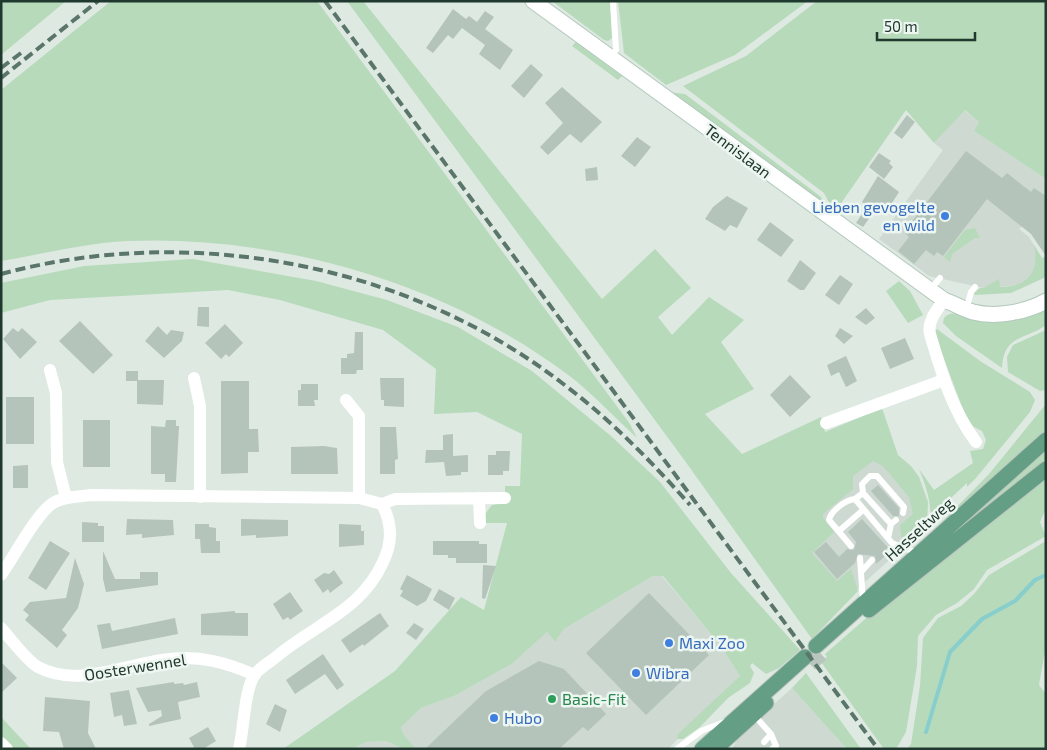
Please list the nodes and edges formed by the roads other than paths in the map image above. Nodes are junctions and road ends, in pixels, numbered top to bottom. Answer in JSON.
{"nodes":[{"id":1,"x":533,"y":1,"type":"edge"},
{"id":2,"x":613,"y":1,"type":"edge"},
{"id":3,"x":609,"y":58,"type":"junction"},
{"id":4,"x":940,"y":278,"type":"dead end"},
{"id":5,"x":975,"y":287,"type":"dead end"},
{"id":6,"x":1046,"y":289,"type":"edge"},
{"id":7,"x":929,"y":291,"type":"junction"},
{"id":8,"x":944,"y":300,"type":"junction"},
{"id":9,"x":1046,"y":301,"type":"edge"},
{"id":10,"x":964,"y":307,"type":"junction"},
{"id":11,"x":50,"y":370,"type":"dead end"},
{"id":12,"x":194,"y":378,"type":"dead end"},
{"id":13,"x":944,"y":380,"type":"junction"},
{"id":14,"x":346,"y":400,"type":"dead end"},
{"id":15,"x":826,"y":423,"type":"dead end"},
{"id":16,"x":1046,"y":440,"type":"edge"},
{"id":17,"x":976,"y":442,"type":"dead end"},
{"id":18,"x":1046,"y":469,"type":"edge"},
{"id":19,"x":863,"y":493,"type":"junction"},
{"id":20,"x":200,"y":497,"type":"junction"},
{"id":21,"x":66,"y":498,"type":"junction"},
{"id":22,"x":360,"y":498,"type":"junction"},
{"id":23,"x":479,"y":498,"type":"junction"},
{"id":24,"x":505,"y":498,"type":"dead end"},
{"id":25,"x":855,"y":499,"type":"junction"},
{"id":26,"x":382,"y":504,"type":"junction"},
{"id":27,"x":864,"y":510,"type":"junction"},
{"id":28,"x":903,"y":513,"type":"dead end"},
{"id":29,"x":480,"y":523,"type":"dead end"},
{"id":30,"x":839,"y":532,"type":"junction"},
{"id":31,"x":886,"y":540,"type":"junction"},
{"id":32,"x":851,"y":546,"type":"dead end"},
{"id":33,"x":918,"y":554,"type":"junction"},
{"id":34,"x":860,"y":558,"type":"dead end"},
{"id":35,"x":872,"y":560,"type":"dead end"},
{"id":36,"x":861,"y":572,"type":"junction"},
{"id":37,"x":1,"y":576,"type":"edge"},
{"id":38,"x":863,"y":603,"type":"junction"},
{"id":39,"x":1,"y":628,"type":"edge"},
{"id":40,"x":255,"y":675,"type":"junction"},
{"id":41,"x":754,"y":715,"type":"junction"},
{"id":42,"x":735,"y":718,"type":"junction"},
{"id":43,"x":771,"y":734,"type":"junction"},
{"id":44,"x":764,"y":742,"type":"dead end"},
{"id":45,"x":1,"y":743,"type":"edge"},
{"id":46,"x":721,"y":746,"type":"edge"},
{"id":47,"x":775,"y":748,"type":"edge"},
{"id":48,"x":7,"y":749,"type":"edge"},
{"id":49,"x":240,"y":749,"type":"edge"},
{"id":50,"x":677,"y":749,"type":"edge"},
{"id":51,"x":702,"y":749,"type":"edge"}],
"edges":[{"from":1,"to":3,"type":"street","name":"Tennislaan"},
{"from":2,"to":3,"type":"lane"},
{"from":3,"to":7,"type":"street","name":"Tennislaan"},
{"from":4,"to":7,"type":"lane"},
{"from":5,"to":10,"type":"lane"},
{"from":6,"to":10,"type":"street","name":"Tennislaan"},
{"from":7,"to":8,"type":"street","name":"Tennislaan"},
{"from":8,"to":10,"type":"street","name":"Tennislaan"},
{"from":8,"to":13,"type":"street"},
{"from":9,"to":10,"type":"street","name":"Tennislaan"},
{"from":11,"to":21,"type":"street"},
{"from":12,"to":20,"type":"street"},
{"from":13,"to":15,"type":"street"},
{"from":13,"to":17,"type":"street"},
{"from":14,"to":22,"type":"street"},
{"from":16,"to":33,"type":"main road","name":"Hasseltweg"},
{"from":18,"to":38,"type":"main road","name":"Hasseltweg"},
{"from":19,"to":25,"type":"lane"},
{"from":19,"to":28,"type":"lane"},
{"from":19,"to":31,"type":"lane"},
{"from":20,"to":21,"type":"street"},
{"from":20,"to":22,"type":"street"},
{"from":21,"to":37,"type":"street"},
{"from":22,"to":26,"type":"street"},
{"from":23,"to":24,"type":"street"},
{"from":23,"to":26,"type":"street"},
{"from":23,"to":29,"type":"street"},
{"from":25,"to":27,"type":"lane"},
{"from":25,"to":30,"type":"lane"},
{"from":26,"to":40,"type":"street"},
{"from":27,"to":30,"type":"lane"},
{"from":27,"to":31,"type":"lane"},
{"from":30,"to":32,"type":"lane"},
{"from":31,"to":33,"type":"lane"},
{"from":33,"to":38,"type":"main road","name":"Hasseltweg"},
{"from":34,"to":36,"type":"lane"},
{"from":35,"to":36,"type":"lane"},
{"from":36,"to":38,"type":"lane"},
{"from":39,"to":40,"type":"street","name":"Oosterwennel"},
{"from":40,"to":49,"type":"street"},
{"from":41,"to":42,"type":"main road"},
{"from":41,"to":43,"type":"lane"},
{"from":41,"to":46,"type":"main road"},
{"from":42,"to":50,"type":"lane"},
{"from":42,"to":51,"type":"main road"},
{"from":43,"to":44,"type":"lane"},
{"from":43,"to":47,"type":"lane"},
{"from":45,"to":48,"type":"street"}]}
